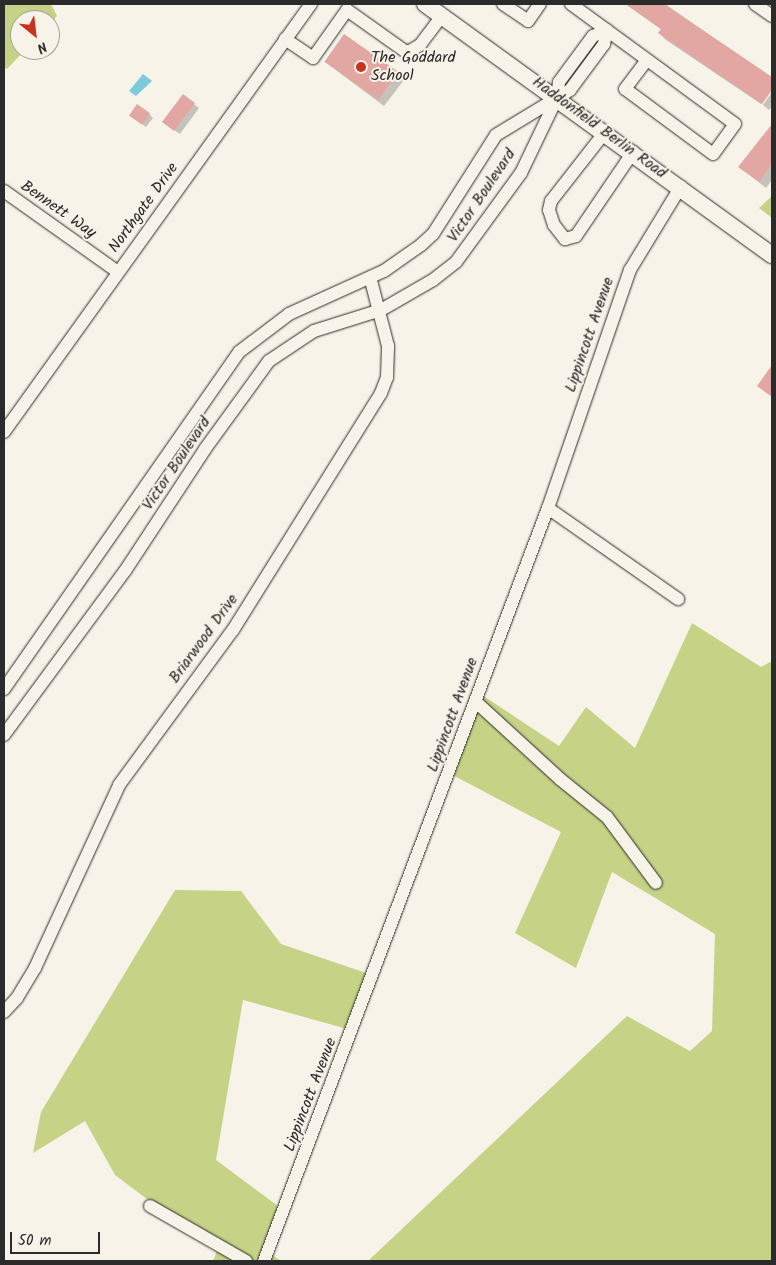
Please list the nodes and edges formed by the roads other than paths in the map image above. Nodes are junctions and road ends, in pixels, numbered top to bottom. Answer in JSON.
{"nodes":[{"id":1,"x":311,"y":4,"type":"edge"},
{"id":2,"x":425,"y":4,"type":"edge"},
{"id":3,"x":504,"y":4,"type":"edge"},
{"id":4,"x":540,"y":4,"type":"edge"},
{"id":5,"x":571,"y":4,"type":"edge"},
{"id":6,"x":755,"y":4,"type":"edge"},
{"id":7,"x":442,"y":16,"type":"junction"},
{"id":8,"x":772,"y":16,"type":"edge"},
{"id":9,"x":607,"y":30,"type":"junction"},
{"id":10,"x":286,"y":39,"type":"junction"},
{"id":11,"x":647,"y":60,"type":"junction"},
{"id":12,"x":557,"y":98,"type":"junction"},
{"id":13,"x":605,"y":132,"type":"junction"},
{"id":14,"x":633,"y":152,"type":"junction"},
{"id":15,"x":681,"y":186,"type":"junction"},
{"id":16,"x":4,"y":191,"type":"edge"},
{"id":17,"x":772,"y":255,"type":"edge"},
{"id":18,"x":118,"y":272,"type":"junction"},
{"id":19,"x":370,"y":276,"type":"junction"},
{"id":20,"x":381,"y":310,"type":"junction"},
{"id":21,"x":4,"y":432,"type":"edge"},
{"id":22,"x":548,"y":508,"type":"junction"},
{"id":23,"x":678,"y":599,"type":"dead end"},
{"id":24,"x":4,"y":689,"type":"edge"},
{"id":25,"x":476,"y":702,"type":"junction"},
{"id":26,"x":4,"y":735,"type":"edge"},
{"id":27,"x":656,"y":883,"type":"dead end"},
{"id":28,"x":4,"y":1012,"type":"edge"},
{"id":29,"x":150,"y":1206,"type":"dead end"},
{"id":30,"x":246,"y":1261,"type":"edge"},
{"id":31,"x":264,"y":1261,"type":"edge"}],
"edges":[{"from":1,"to":10,"type":"street","name":"Northgate Drive"},
{"from":2,"to":7,"type":"main road","name":"Haddonfield Berlin Road"},
{"from":3,"to":4,"type":"street"},
{"from":5,"to":9,"type":"street"},
{"from":6,"to":8,"type":"street"},
{"from":7,"to":10,"type":"street"},
{"from":7,"to":12,"type":"main road","name":"Haddonfield Berlin Road"},
{"from":9,"to":11,"type":"street"},
{"from":9,"to":12,"type":"street"},
{"from":10,"to":18,"type":"street","name":"Northgate Drive"},
{"from":11,"to":11,"type":"street"},
{"from":12,"to":13,"type":"main road","name":"Haddonfield Berlin Road"},
{"from":12,"to":19,"type":"street","name":"Victor Boulevard"},
{"from":12,"to":20,"type":"street","name":"Victor Boulevard"},
{"from":13,"to":14,"type":"main road","name":"Haddonfield Berlin Road"},
{"from":13,"to":14,"type":"street"},
{"from":14,"to":15,"type":"main road","name":"Haddonfield Berlin Road"},
{"from":15,"to":17,"type":"main road","name":"Haddonfield Berlin Road"},
{"from":15,"to":22,"type":"street","name":"Lippincott Avenue"},
{"from":16,"to":18,"type":"street","name":"Bennett Way"},
{"from":18,"to":21,"type":"street","name":"Northgate Drive"},
{"from":19,"to":20,"type":"street","name":"Briarwood Drive"},
{"from":19,"to":24,"type":"street","name":"Victor Boulevard"},
{"from":20,"to":26,"type":"street","name":"Victor Boulevard"},
{"from":20,"to":28,"type":"street","name":"Briarwood Drive"},
{"from":22,"to":23,"type":"street"},
{"from":22,"to":25,"type":"street","name":"Lippincott Avenue"},
{"from":25,"to":27,"type":"street"},
{"from":25,"to":31,"type":"street","name":"Lippincott Avenue"},
{"from":29,"to":30,"type":"street"}]}
